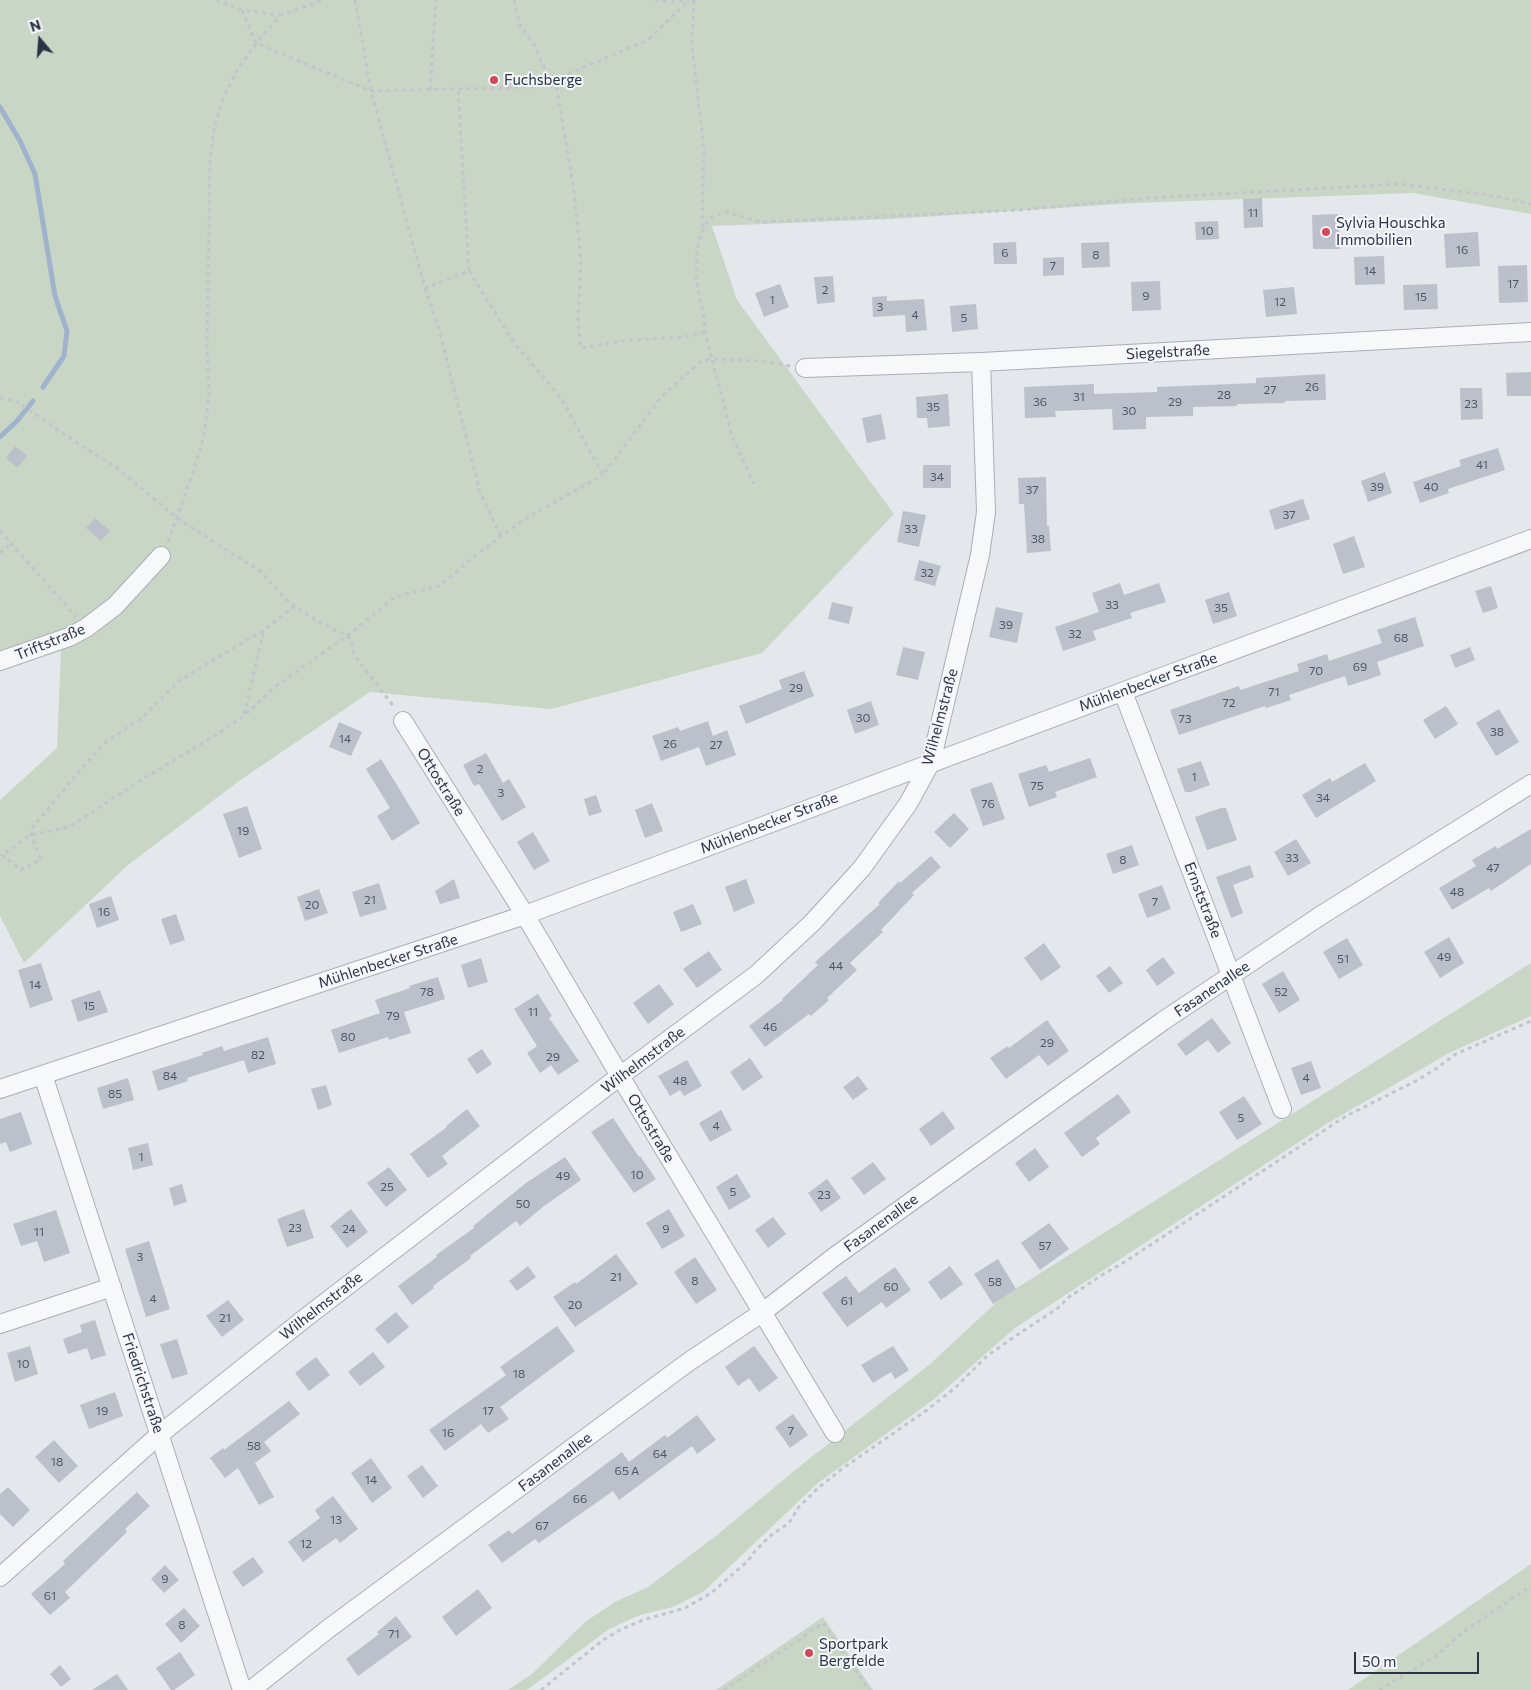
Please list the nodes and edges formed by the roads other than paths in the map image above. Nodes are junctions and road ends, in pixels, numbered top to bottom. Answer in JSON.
{"nodes":[{"id":1,"x":1531,"y":332,"type":"edge"},
{"id":2,"x":981,"y":362,"type":"junction"},
{"id":3,"x":805,"y":368,"type":"road end"},
{"id":4,"x":1531,"y":538,"type":"edge"},
{"id":5,"x":160,"y":556,"type":"road end"},
{"id":6,"x":0,"y":661,"type":"edge"},
{"id":7,"x":1123,"y":692,"type":"junction"},
{"id":8,"x":401,"y":717,"type":"road end"},
{"id":9,"x":931,"y":762,"type":"junction"},
{"id":10,"x":1531,"y":784,"type":"edge"},
{"id":11,"x":525,"y":916,"type":"junction"},
{"id":12,"x":1232,"y":976,"type":"junction"},
{"id":13,"x":43,"y":1075,"type":"junction"},
{"id":14,"x":620,"y":1076,"type":"junction"},
{"id":15,"x":0,"y":1090,"type":"edge"},
{"id":16,"x":1282,"y":1109,"type":"dead end"},
{"id":17,"x":112,"y":1287,"type":"junction"},
{"id":18,"x":763,"y":1312,"type":"junction"},
{"id":19,"x":0,"y":1324,"type":"edge"},
{"id":20,"x":835,"y":1434,"type":"dead end"},
{"id":21,"x":159,"y":1435,"type":"junction"},
{"id":22,"x":0,"y":1577,"type":"edge"},
{"id":23,"x":242,"y":1690,"type":"edge"},
{"id":24,"x":251,"y":1690,"type":"edge"}],
"edges":[{"from":1,"to":2,"type":"street","name":"Siegelstraße"},
{"from":2,"to":3,"type":"street","name":"Siegelstraße"},
{"from":2,"to":9,"type":"street","name":"Wilhelmstraße"},
{"from":4,"to":7,"type":"street","name":"Mühlenbecker Straße"},
{"from":5,"to":6,"type":"street","name":"Triftstraße"},
{"from":7,"to":9,"type":"street","name":"Mühlenbecker Straße"},
{"from":7,"to":12,"type":"street","name":"Ernststraße"},
{"from":8,"to":11,"type":"street","name":"Ottostraße"},
{"from":9,"to":11,"type":"street","name":"Mühlenbecker Straße"},
{"from":9,"to":14,"type":"street","name":"Wilhelmstraße"},
{"from":10,"to":12,"type":"street","name":"Fasanenallee"},
{"from":11,"to":13,"type":"street","name":"Mühlenbecker Straße"},
{"from":11,"to":14,"type":"street","name":"Ottostraße"},
{"from":12,"to":16,"type":"street","name":"Ernststraße"},
{"from":12,"to":18,"type":"street","name":"Fasanenallee"},
{"from":13,"to":15,"type":"street","name":"Mühlenbecker Straße"},
{"from":13,"to":17,"type":"street","name":"Friedrichstraße"},
{"from":14,"to":18,"type":"street","name":"Ottostraße"},
{"from":14,"to":21,"type":"street","name":"Wilhelmstraße"},
{"from":17,"to":19,"type":"street"},
{"from":17,"to":21,"type":"street","name":"Friedrichstraße"},
{"from":18,"to":20,"type":"street","name":"Ottostraße"},
{"from":18,"to":24,"type":"street","name":"Fasanenallee"},
{"from":21,"to":22,"type":"street","name":"Wilhelmstraße"},
{"from":21,"to":23,"type":"street","name":"Friedrichstraße"}]}
